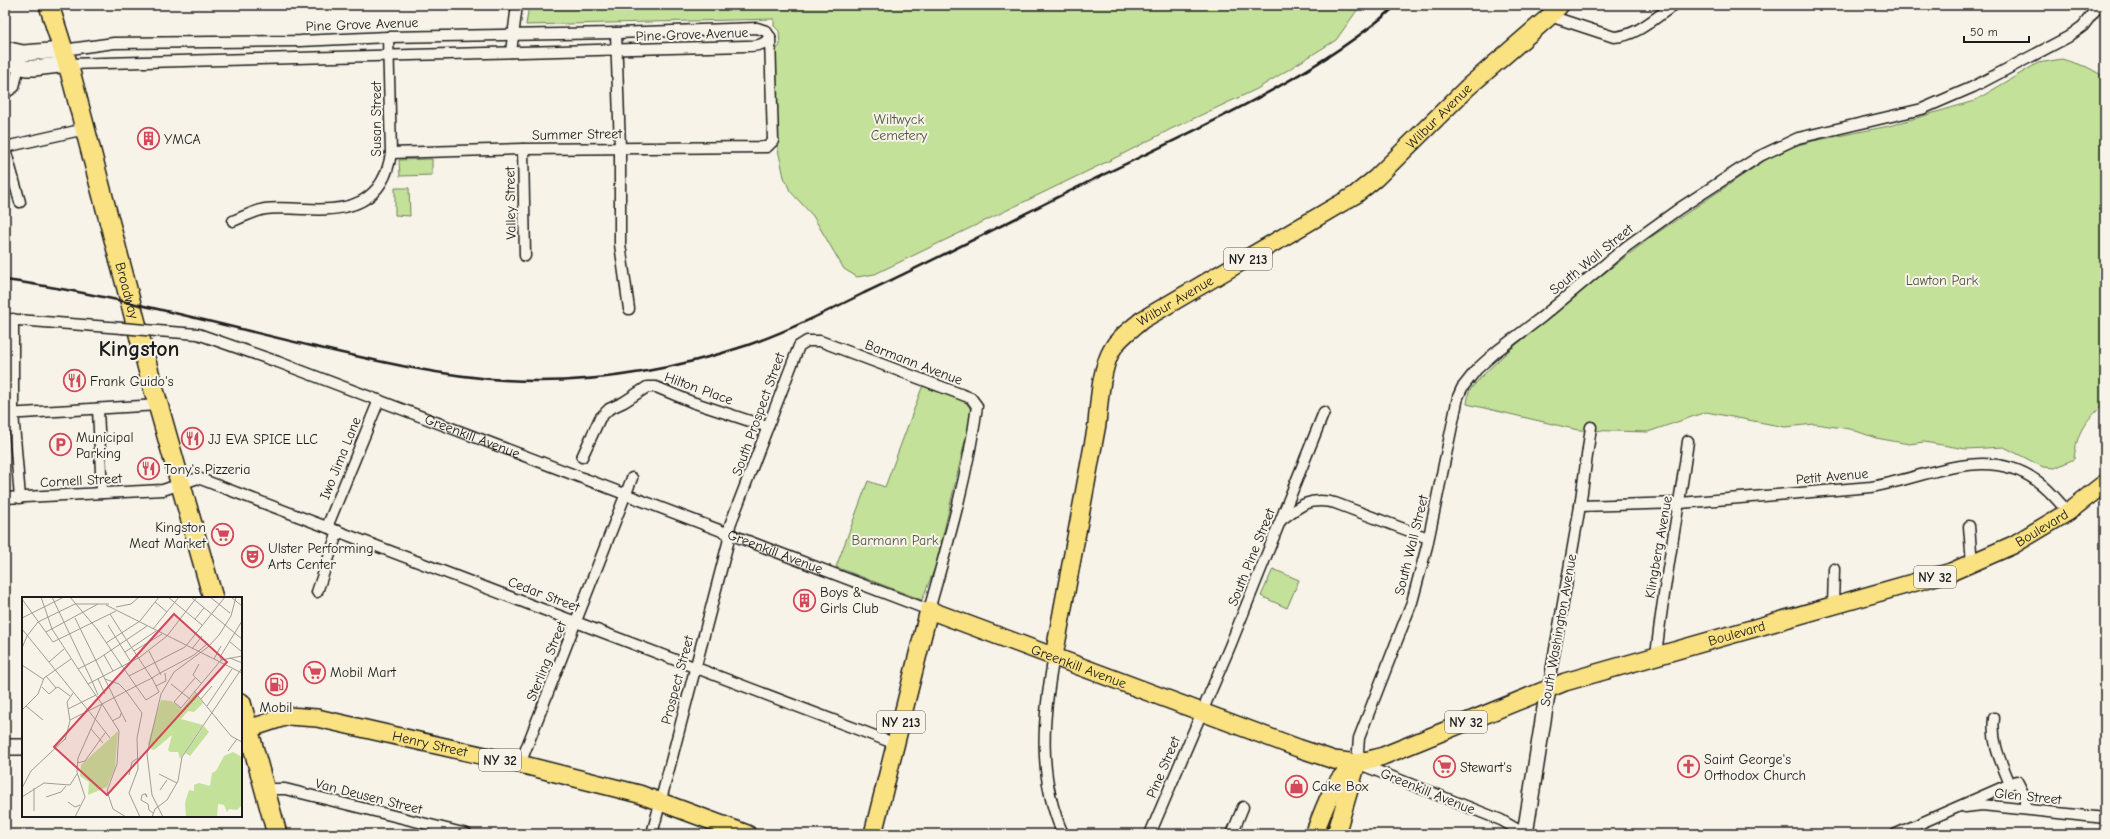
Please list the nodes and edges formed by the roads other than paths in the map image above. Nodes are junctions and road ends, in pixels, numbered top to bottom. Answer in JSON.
{"nodes":[{"id":1,"x":49,"y":5,"type":"edge"},
{"id":2,"x":517,"y":5,"type":"edge"},
{"id":3,"x":1674,"y":5,"type":"edge"},
{"id":4,"x":2099,"y":5,"type":"edge"},
{"id":5,"x":1555,"y":11,"type":"edge"},
{"id":6,"x":616,"y":33,"type":"junction"},
{"id":7,"x":513,"y":35,"type":"junction"},
{"id":8,"x":388,"y":37,"type":"junction"},
{"id":9,"x":770,"y":37,"type":"junction"},
{"id":10,"x":300,"y":41,"type":"junction"},
{"id":11,"x":200,"y":42,"type":"junction"},
{"id":12,"x":152,"y":43,"type":"junction"},
{"id":13,"x":5,"y":49,"type":"edge"},
{"id":14,"x":616,"y":50,"type":"junction"},
{"id":15,"x":511,"y":52,"type":"junction"},
{"id":16,"x":389,"y":55,"type":"junction"},
{"id":17,"x":66,"y":57,"type":"junction"},
{"id":18,"x":302,"y":58,"type":"junction"},
{"id":19,"x":21,"y":59,"type":"junction"},
{"id":20,"x":5,"y":60,"type":"edge"},
{"id":21,"x":200,"y":60,"type":"junction"},
{"id":22,"x":153,"y":61,"type":"junction"},
{"id":23,"x":5,"y":93,"type":"edge"},
{"id":24,"x":85,"y":129,"type":"junction"},
{"id":25,"x":5,"y":148,"type":"edge"},
{"id":26,"x":620,"y":148,"type":"junction"},
{"id":27,"x":523,"y":149,"type":"junction"},
{"id":28,"x":391,"y":153,"type":"junction"},
{"id":29,"x":20,"y":202,"type":"dead end"},
{"id":30,"x":233,"y":221,"type":"dead end"},
{"id":31,"x":525,"y":256,"type":"dead end"},
{"id":32,"x":629,"y":309,"type":"dead end"},
{"id":33,"x":9,"y":319,"type":"edge"},
{"id":34,"x":840,"y":349,"type":"joint"},
{"id":35,"x":379,"y":400,"type":"junction"},
{"id":36,"x":159,"y":405,"type":"junction"},
{"id":37,"x":98,"y":410,"type":"junction"},
{"id":38,"x":1324,"y":412,"type":"dead end"},
{"id":39,"x":9,"y":413,"type":"edge"},
{"id":40,"x":768,"y":427,"type":"junction"},
{"id":41,"x":1591,"y":427,"type":"dead end"},
{"id":42,"x":1688,"y":441,"type":"dead end"},
{"id":43,"x":582,"y":457,"type":"dead end"},
{"id":44,"x":632,"y":478,"type":"dead end"},
{"id":45,"x":2105,"y":483,"type":"edge"},
{"id":46,"x":182,"y":484,"type":"junction"},
{"id":47,"x":102,"y":493,"type":"junction"},
{"id":48,"x":626,"y":494,"type":"junction"},
{"id":49,"x":5,"y":498,"type":"edge"},
{"id":50,"x":20,"y":498,"type":"junction"},
{"id":51,"x":1680,"y":503,"type":"junction"},
{"id":52,"x":1580,"y":506,"type":"junction"},
{"id":53,"x":2068,"y":512,"type":"junction"},
{"id":54,"x":1281,"y":520,"type":"junction"},
{"id":55,"x":1970,"y":526,"type":"dead end"},
{"id":56,"x":327,"y":527,"type":"junction"},
{"id":57,"x":338,"y":531,"type":"junction"},
{"id":58,"x":729,"y":533,"type":"junction"},
{"id":59,"x":1428,"y":538,"type":"junction"},
{"id":60,"x":1972,"y":564,"type":"junction"},
{"id":61,"x":1834,"y":569,"type":"dead end"},
{"id":62,"x":317,"y":592,"type":"dead end"},
{"id":63,"x":213,"y":597,"type":"edge"},
{"id":64,"x":1833,"y":606,"type":"junction"},
{"id":65,"x":929,"y":610,"type":"junction"},
{"id":66,"x":577,"y":621,"type":"junction"},
{"id":67,"x":1054,"y":656,"type":"junction"},
{"id":68,"x":1656,"y":656,"type":"junction"},
{"id":69,"x":695,"y":667,"type":"junction"},
{"id":70,"x":1548,"y":689,"type":"junction"},
{"id":71,"x":242,"y":710,"type":"edge"},
{"id":72,"x":1202,"y":712,"type":"junction"},
{"id":73,"x":1994,"y":718,"type":"dead end"},
{"id":74,"x":245,"y":730,"type":"edge"},
{"id":75,"x":896,"y":744,"type":"junction"},
{"id":76,"x":22,"y":746,"type":"edge"},
{"id":77,"x":5,"y":747,"type":"edge"},
{"id":78,"x":1357,"y":763,"type":"junction"},
{"id":79,"x":520,"y":764,"type":"junction"},
{"id":80,"x":2014,"y":782,"type":"junction"},
{"id":81,"x":264,"y":789,"type":"junction"},
{"id":82,"x":660,"y":801,"type":"junction"},
{"id":83,"x":1243,"y":807,"type":"dead end"},
{"id":84,"x":2025,"y":809,"type":"junction"},
{"id":85,"x":1949,"y":811,"type":"junction"},
{"id":86,"x":2105,"y":818,"type":"edge"},
{"id":87,"x":277,"y":834,"type":"edge"},
{"id":88,"x":467,"y":834,"type":"edge"},
{"id":89,"x":652,"y":834,"type":"edge"},
{"id":90,"x":747,"y":834,"type":"edge"},
{"id":91,"x":873,"y":834,"type":"edge"},
{"id":92,"x":1063,"y":834,"type":"edge"},
{"id":93,"x":1150,"y":834,"type":"edge"},
{"id":94,"x":1232,"y":834,"type":"edge"},
{"id":95,"x":1314,"y":834,"type":"edge"},
{"id":96,"x":1336,"y":834,"type":"edge"},
{"id":97,"x":1525,"y":834,"type":"edge"},
{"id":98,"x":1896,"y":834,"type":"edge"}],
"edges":[{"from":1,"to":17,"type":"highway","name":"Broadway"},
{"from":2,"to":7,"type":"street"},
{"from":3,"to":5,"type":"street"},
{"from":4,"to":59,"type":"street","name":"South Wall Street"},
{"from":5,"to":67,"type":"main road","name":"Wilbur Avenue","number":"NY 213"},
{"from":6,"to":7,"type":"street","name":"Pine Grove Avenue"},
{"from":6,"to":9,"type":"street","name":"Pine Grove Avenue"},
{"from":6,"to":14,"type":"street"},
{"from":7,"to":8,"type":"street","name":"Pine Grove Avenue"},
{"from":7,"to":15,"type":"street"},
{"from":8,"to":10,"type":"street","name":"Pine Grove Avenue"},
{"from":8,"to":16,"type":"street","name":"Susan Street"},
{"from":9,"to":14,"type":"street","name":"Pine Grove Avenue"},
{"from":9,"to":26,"type":"street","name":"Summer Street"},
{"from":10,"to":11,"type":"street","name":"Pine Grove Avenue"},
{"from":10,"to":18,"type":"street"},
{"from":11,"to":12,"type":"street","name":"Pine Grove Avenue"},
{"from":11,"to":21,"type":"street"},
{"from":12,"to":17,"type":"street","name":"Pine Grove Avenue"},
{"from":12,"to":22,"type":"street"},
{"from":13,"to":19,"type":"main road"},
{"from":14,"to":15,"type":"street","name":"Pine Grove Avenue"},
{"from":14,"to":26,"type":"street"},
{"from":15,"to":16,"type":"street","name":"Pine Grove Avenue"},
{"from":16,"to":18,"type":"street","name":"Pine Grove Avenue"},
{"from":16,"to":28,"type":"street","name":"Susan Street"},
{"from":17,"to":19,"type":"main road"},
{"from":17,"to":22,"type":"street","name":"Pine Grove Avenue"},
{"from":17,"to":24,"type":"highway","name":"Broadway"},
{"from":18,"to":21,"type":"street","name":"Pine Grove Avenue"},
{"from":19,"to":20,"type":"main road"},
{"from":19,"to":23,"type":"street"},
{"from":21,"to":22,"type":"street","name":"Pine Grove Avenue"},
{"from":24,"to":25,"type":"street"},
{"from":24,"to":36,"type":"highway","name":"Broadway"},
{"from":25,"to":29,"type":"street"},
{"from":26,"to":27,"type":"street","name":"Summer Street"},
{"from":26,"to":32,"type":"street"},
{"from":27,"to":28,"type":"street","name":"Summer Street"},
{"from":27,"to":31,"type":"street","name":"Valley Street"},
{"from":28,"to":30,"type":"street","name":"Susan Street"},
{"from":33,"to":35,"type":"street","name":"Greenkill Avenue","bridge":true},
{"from":33,"to":39,"type":"street"},
{"from":34,"to":40,"type":"street","name":"South Prospect Street"},
{"from":34,"to":65,"type":"street","name":"Barmann Avenue"},
{"from":35,"to":48,"type":"street","name":"Greenkill Avenue"},
{"from":35,"to":56,"type":"street","name":"Iwo Jima Lane"},
{"from":36,"to":37,"type":"street"},
{"from":36,"to":46,"type":"highway","name":"Broadway"},
{"from":37,"to":39,"type":"street"},
{"from":37,"to":47,"type":"street"},
{"from":38,"to":54,"type":"street","name":"South Pine Street"},
{"from":39,"to":50,"type":"street"},
{"from":40,"to":43,"type":"street","name":"Hilton Place"},
{"from":40,"to":58,"type":"street","name":"South Prospect Street"},
{"from":41,"to":52,"type":"street","name":"South Washington Avenue"},
{"from":42,"to":51,"type":"street","name":"Klingberg Avenue"},
{"from":44,"to":48,"type":"street","name":"Sterling Street"},
{"from":45,"to":53,"type":"main road","name":"Boulevard","number":"NY 32"},
{"from":46,"to":47,"type":"street","name":"Cornell Street"},
{"from":46,"to":56,"type":"street","name":"Cedar Street"},
{"from":46,"to":63,"type":"highway","name":"Broadway"},
{"from":47,"to":50,"type":"street","name":"Cornell Street"},
{"from":48,"to":58,"type":"street","name":"Greenkill Avenue"},
{"from":48,"to":66,"type":"street","name":"Sterling Street"},
{"from":49,"to":50,"type":"street","name":"Cornell Street"},
{"from":51,"to":52,"type":"street","name":"Petit Avenue"},
{"from":51,"to":53,"type":"street","name":"Petit Avenue"},
{"from":51,"to":68,"type":"street","name":"Klingberg Avenue"},
{"from":52,"to":70,"type":"street","name":"South Washington Avenue"},
{"from":53,"to":60,"type":"main road","name":"Boulevard","number":"NY 32"},
{"from":54,"to":59,"type":"street"},
{"from":54,"to":72,"type":"street","name":"South Pine Street"},
{"from":55,"to":60,"type":"street"},
{"from":56,"to":57,"type":"street","name":"Cedar Street"},
{"from":57,"to":62,"type":"street"},
{"from":57,"to":66,"type":"street","name":"Cedar Street"},
{"from":58,"to":65,"type":"street","name":"Greenkill Avenue"},
{"from":58,"to":69,"type":"street","name":"Prospect Street"},
{"from":59,"to":78,"type":"street","name":"South Wall Street"},
{"from":60,"to":64,"type":"main road","name":"Boulevard","number":"NY 32"},
{"from":61,"to":64,"type":"street"},
{"from":64,"to":68,"type":"main road","name":"Boulevard","number":"NY 32"},
{"from":65,"to":67,"type":"main road","name":"Greenkill Avenue"},
{"from":65,"to":75,"type":"main road","number":"NY 213"},
{"from":66,"to":69,"type":"street","name":"Cedar Street"},
{"from":66,"to":79,"type":"street","name":"Sterling Street"},
{"from":67,"to":72,"type":"main road","name":"Greenkill Avenue"},
{"from":67,"to":92,"type":"street"},
{"from":68,"to":70,"type":"main road","name":"Boulevard","number":"NY 32"},
{"from":69,"to":75,"type":"street","name":"Cedar Street"},
{"from":69,"to":82,"type":"street","name":"Prospect Street"},
{"from":70,"to":78,"type":"main road","name":"Boulevard","number":"NY 32"},
{"from":70,"to":97,"type":"main road","name":"South Washington Avenue"},
{"from":71,"to":74,"type":"highway"},
{"from":72,"to":78,"type":"main road","name":"Greenkill Avenue"},
{"from":72,"to":93,"type":"street","name":"Pine Street"},
{"from":73,"to":80,"type":"street"},
{"from":74,"to":79,"type":"main road","name":"Henry Street","number":"NY 32"},
{"from":74,"to":81,"type":"highway"},
{"from":75,"to":91,"type":"main road","number":"NY 213"},
{"from":76,"to":77,"type":"main road"},
{"from":78,"to":95,"type":"main road","number":"NY 32"},
{"from":78,"to":96,"type":"main road"},
{"from":78,"to":97,"type":"street","name":"Greenkill Avenue"},
{"from":79,"to":82,"type":"main road","name":"Henry Street","number":"NY 32"},
{"from":80,"to":84,"type":"street"},
{"from":80,"to":85,"type":"street"},
{"from":81,"to":87,"type":"highway"},
{"from":81,"to":88,"type":"street","name":"Van Deusen Street"},
{"from":82,"to":89,"type":"street","name":"Prospect Street"},
{"from":82,"to":90,"type":"main road","name":"Henry Street","number":"NY 32"},
{"from":83,"to":94,"type":"street"},
{"from":84,"to":85,"type":"street","name":"Glen Street"},
{"from":84,"to":86,"type":"street","name":"Glen Street"},
{"from":85,"to":98,"type":"street"}]}
